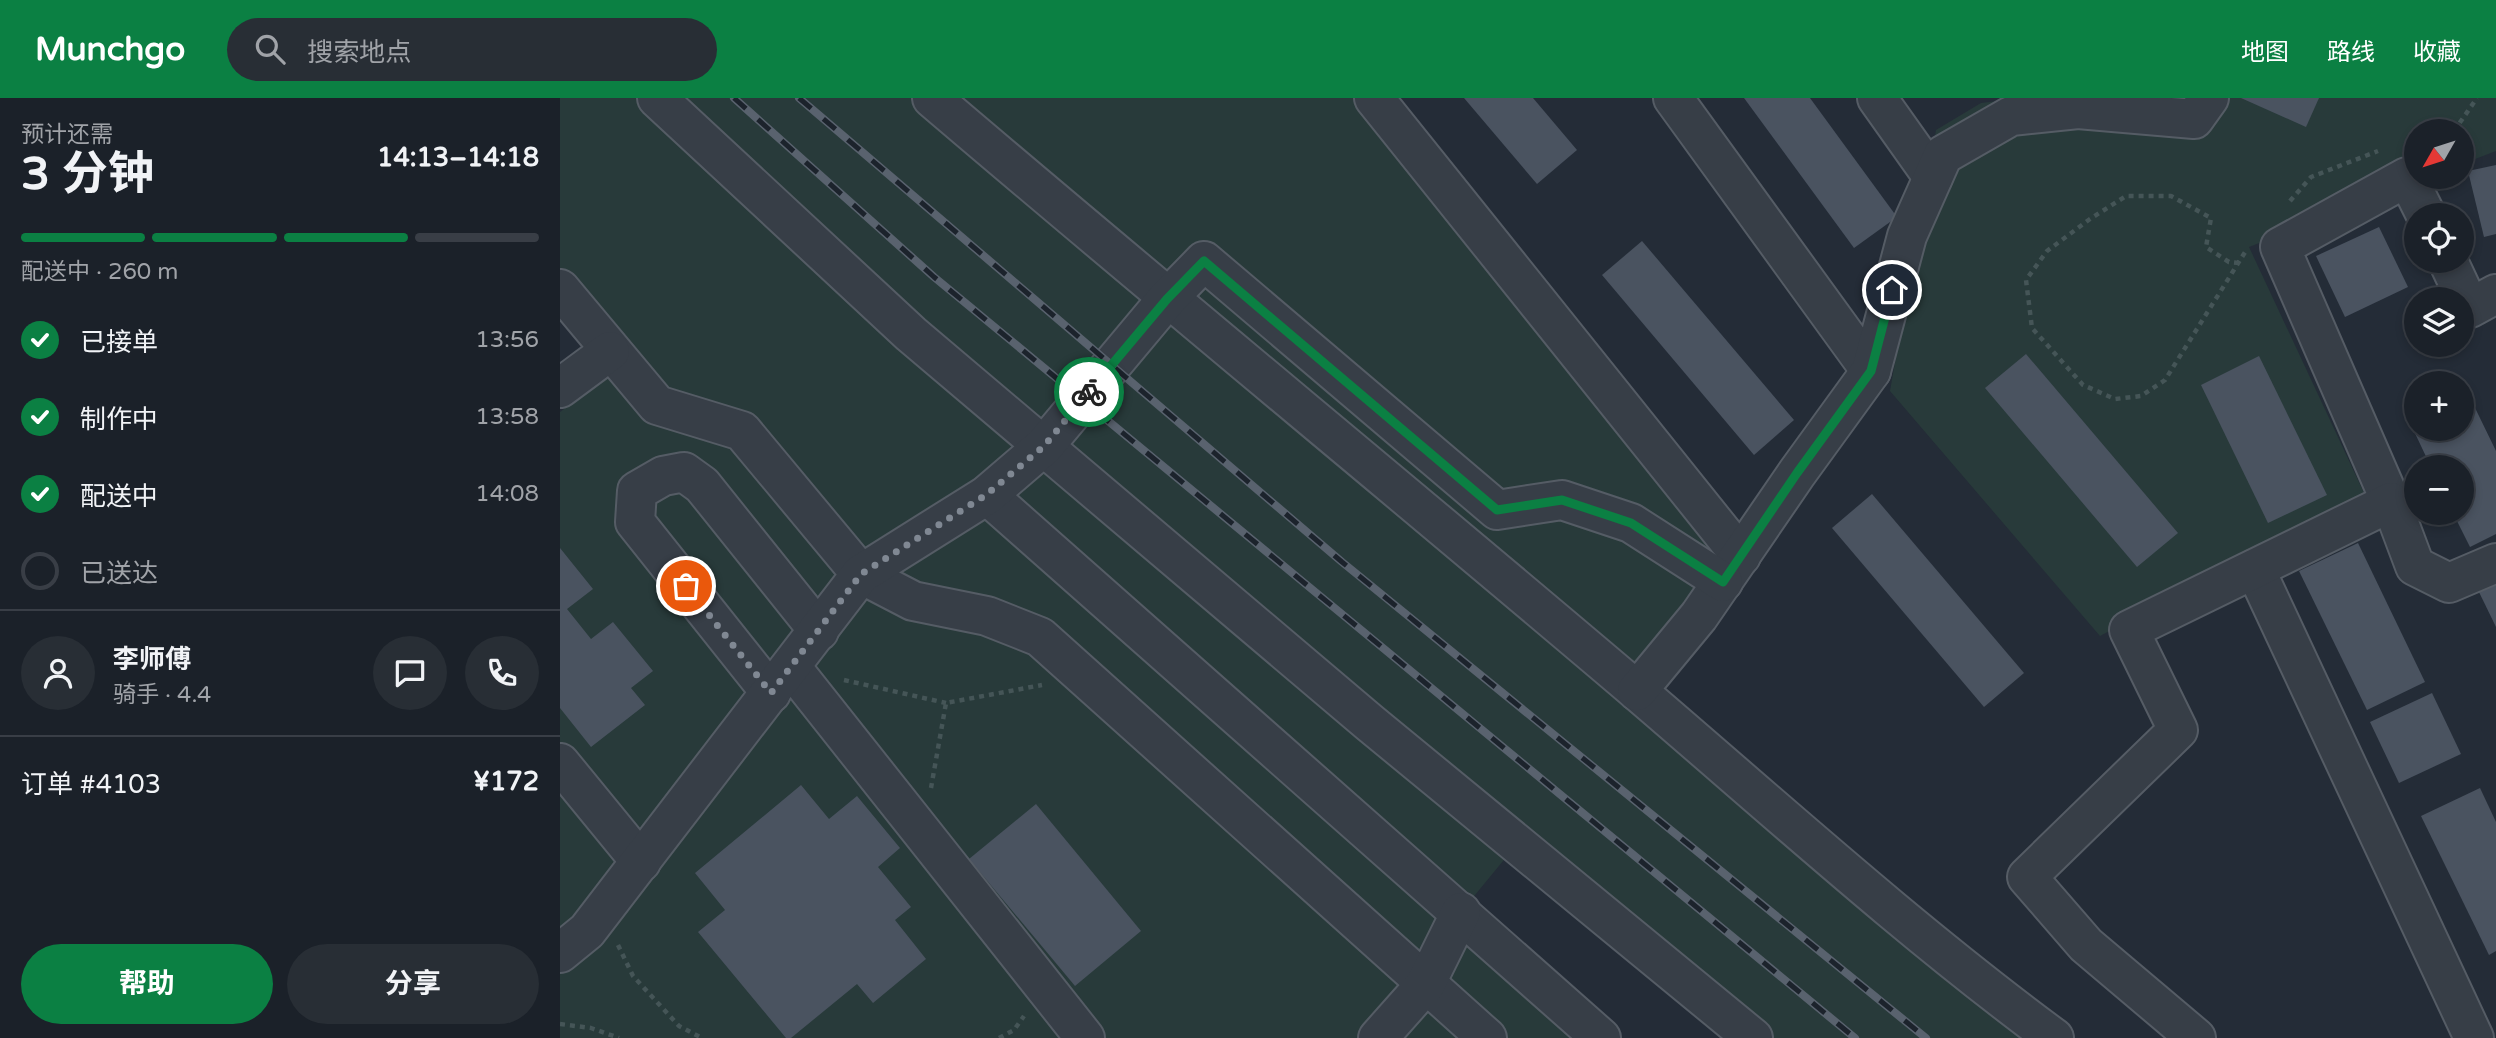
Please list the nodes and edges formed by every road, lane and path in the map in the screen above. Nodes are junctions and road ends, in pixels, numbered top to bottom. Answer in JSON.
{"nodes":[{"id":1,"x":657,"y":98,"type":"edge"},
{"id":2,"x":932,"y":98,"type":"edge"},
{"id":3,"x":1374,"y":98,"type":"edge"},
{"id":4,"x":1673,"y":98,"type":"edge"},
{"id":5,"x":1877,"y":98,"type":"edge"},
{"id":6,"x":2209,"y":98,"type":"edge"},
{"id":7,"x":2477,"y":98,"type":"edge"},
{"id":8,"x":2462,"y":119,"type":"edge"},
{"id":9,"x":1933,"y":177,"type":"junction"},
{"id":10,"x":2420,"y":203,"type":"edge"},
{"id":11,"x":2239,"y":263,"type":"dead end"},
{"id":12,"x":2454,"y":273,"type":"edge"},
{"id":13,"x":560,"y":289,"type":"edge"},
{"id":14,"x":2496,"y":294,"type":"edge"},
{"id":15,"x":1167,"y":299,"type":"junction"},
{"id":16,"x":610,"y":351,"type":"junction"},
{"id":17,"x":1871,"y":371,"type":"junction"},
{"id":18,"x":560,"y":388,"type":"edge"},
{"id":19,"x":2141,"y":396,"type":"dead end"},
{"id":20,"x":1044,"y":446,"type":"junction"},
{"id":21,"x":986,"y":495,"type":"junction"},
{"id":22,"x":2391,"y":502,"type":"junction"},
{"id":23,"x":2496,"y":563,"type":"edge"},
{"id":24,"x":1732,"y":569,"type":"junction"},
{"id":25,"x":2255,"y":569,"type":"junction"},
{"id":26,"x":861,"y":574,"type":"junction"},
{"id":27,"x":819,"y":631,"type":"junction"},
{"id":28,"x":1084,"y":677,"type":"junction"},
{"id":29,"x":843,"y":679,"type":"dead end"},
{"id":30,"x":781,"y":680,"type":"junction"},
{"id":31,"x":1637,"y":691,"type":"junction"},
{"id":32,"x":946,"y":703,"type":"junction"},
{"id":33,"x":560,"y":763,"type":"edge"},
{"id":34,"x":923,"y":834,"type":"junction"},
{"id":35,"x":641,"y":862,"type":"junction"},
{"id":36,"x":603,"y":911,"type":"junction"},
{"id":37,"x":1461,"y":912,"type":"junction"},
{"id":38,"x":560,"y":953,"type":"edge"},
{"id":39,"x":1425,"y":985,"type":"junction"},
{"id":40,"x":560,"y":1024,"type":"edge"},
{"id":41,"x":619,"y":1038,"type":"edge"},
{"id":42,"x":702,"y":1038,"type":"edge"},
{"id":43,"x":1085,"y":1038,"type":"edge"},
{"id":44,"x":1378,"y":1038,"type":"edge"},
{"id":45,"x":1487,"y":1038,"type":"edge"},
{"id":46,"x":1601,"y":1038,"type":"edge"},
{"id":47,"x":1753,"y":1038,"type":"edge"},
{"id":48,"x":2054,"y":1038,"type":"edge"},
{"id":49,"x":2196,"y":1038,"type":"edge"},
{"id":50,"x":2474,"y":1038,"type":"edge"}],
"edges":[{"from":1,"to":20,"type":"street"},
{"from":2,"to":15,"type":"street"},
{"from":3,"to":24,"type":"street"},
{"from":4,"to":17,"type":"street"},
{"from":5,"to":9,"type":"street"},
{"from":6,"to":9,"type":"street"},
{"from":7,"to":8,"type":"path"},
{"from":9,"to":17,"type":"street"},
{"from":10,"to":22,"type":"street"},
{"from":11,"to":19,"type":"path"},
{"from":12,"to":14,"type":"street"},
{"from":13,"to":16,"type":"street"},
{"from":15,"to":20,"type":"street"},
{"from":15,"to":24,"type":"street"},
{"from":15,"to":31,"type":"street"},
{"from":16,"to":18,"type":"street"},
{"from":16,"to":26,"type":"street"},
{"from":17,"to":24,"type":"street"},
{"from":20,"to":21,"type":"street"},
{"from":20,"to":47,"type":"street"},
{"from":21,"to":26,"type":"street"},
{"from":21,"to":37,"type":"street"},
{"from":22,"to":23,"type":"street"},
{"from":22,"to":25,"type":"street"},
{"from":24,"to":31,"type":"street"},
{"from":25,"to":49,"type":"street"},
{"from":25,"to":50,"type":"street"},
{"from":26,"to":27,"type":"street"},
{"from":26,"to":28,"type":"street"},
{"from":27,"to":30,"type":"street"},
{"from":27,"to":30,"type":"street"},
{"from":28,"to":32,"type":"path"},
{"from":28,"to":39,"type":"street"},
{"from":29,"to":32,"type":"path"},
{"from":30,"to":34,"type":"street"},
{"from":30,"to":35,"type":"street"},
{"from":31,"to":48,"type":"street"},
{"from":32,"to":34,"type":"path"},
{"from":33,"to":35,"type":"street"},
{"from":34,"to":43,"type":"street"},
{"from":35,"to":36,"type":"street"},
{"from":36,"to":38,"type":"street"},
{"from":36,"to":42,"type":"path"},
{"from":37,"to":39,"type":"street"},
{"from":37,"to":46,"type":"street"},
{"from":39,"to":44,"type":"street"},
{"from":39,"to":45,"type":"street"},
{"from":40,"to":41,"type":"path"}]}
